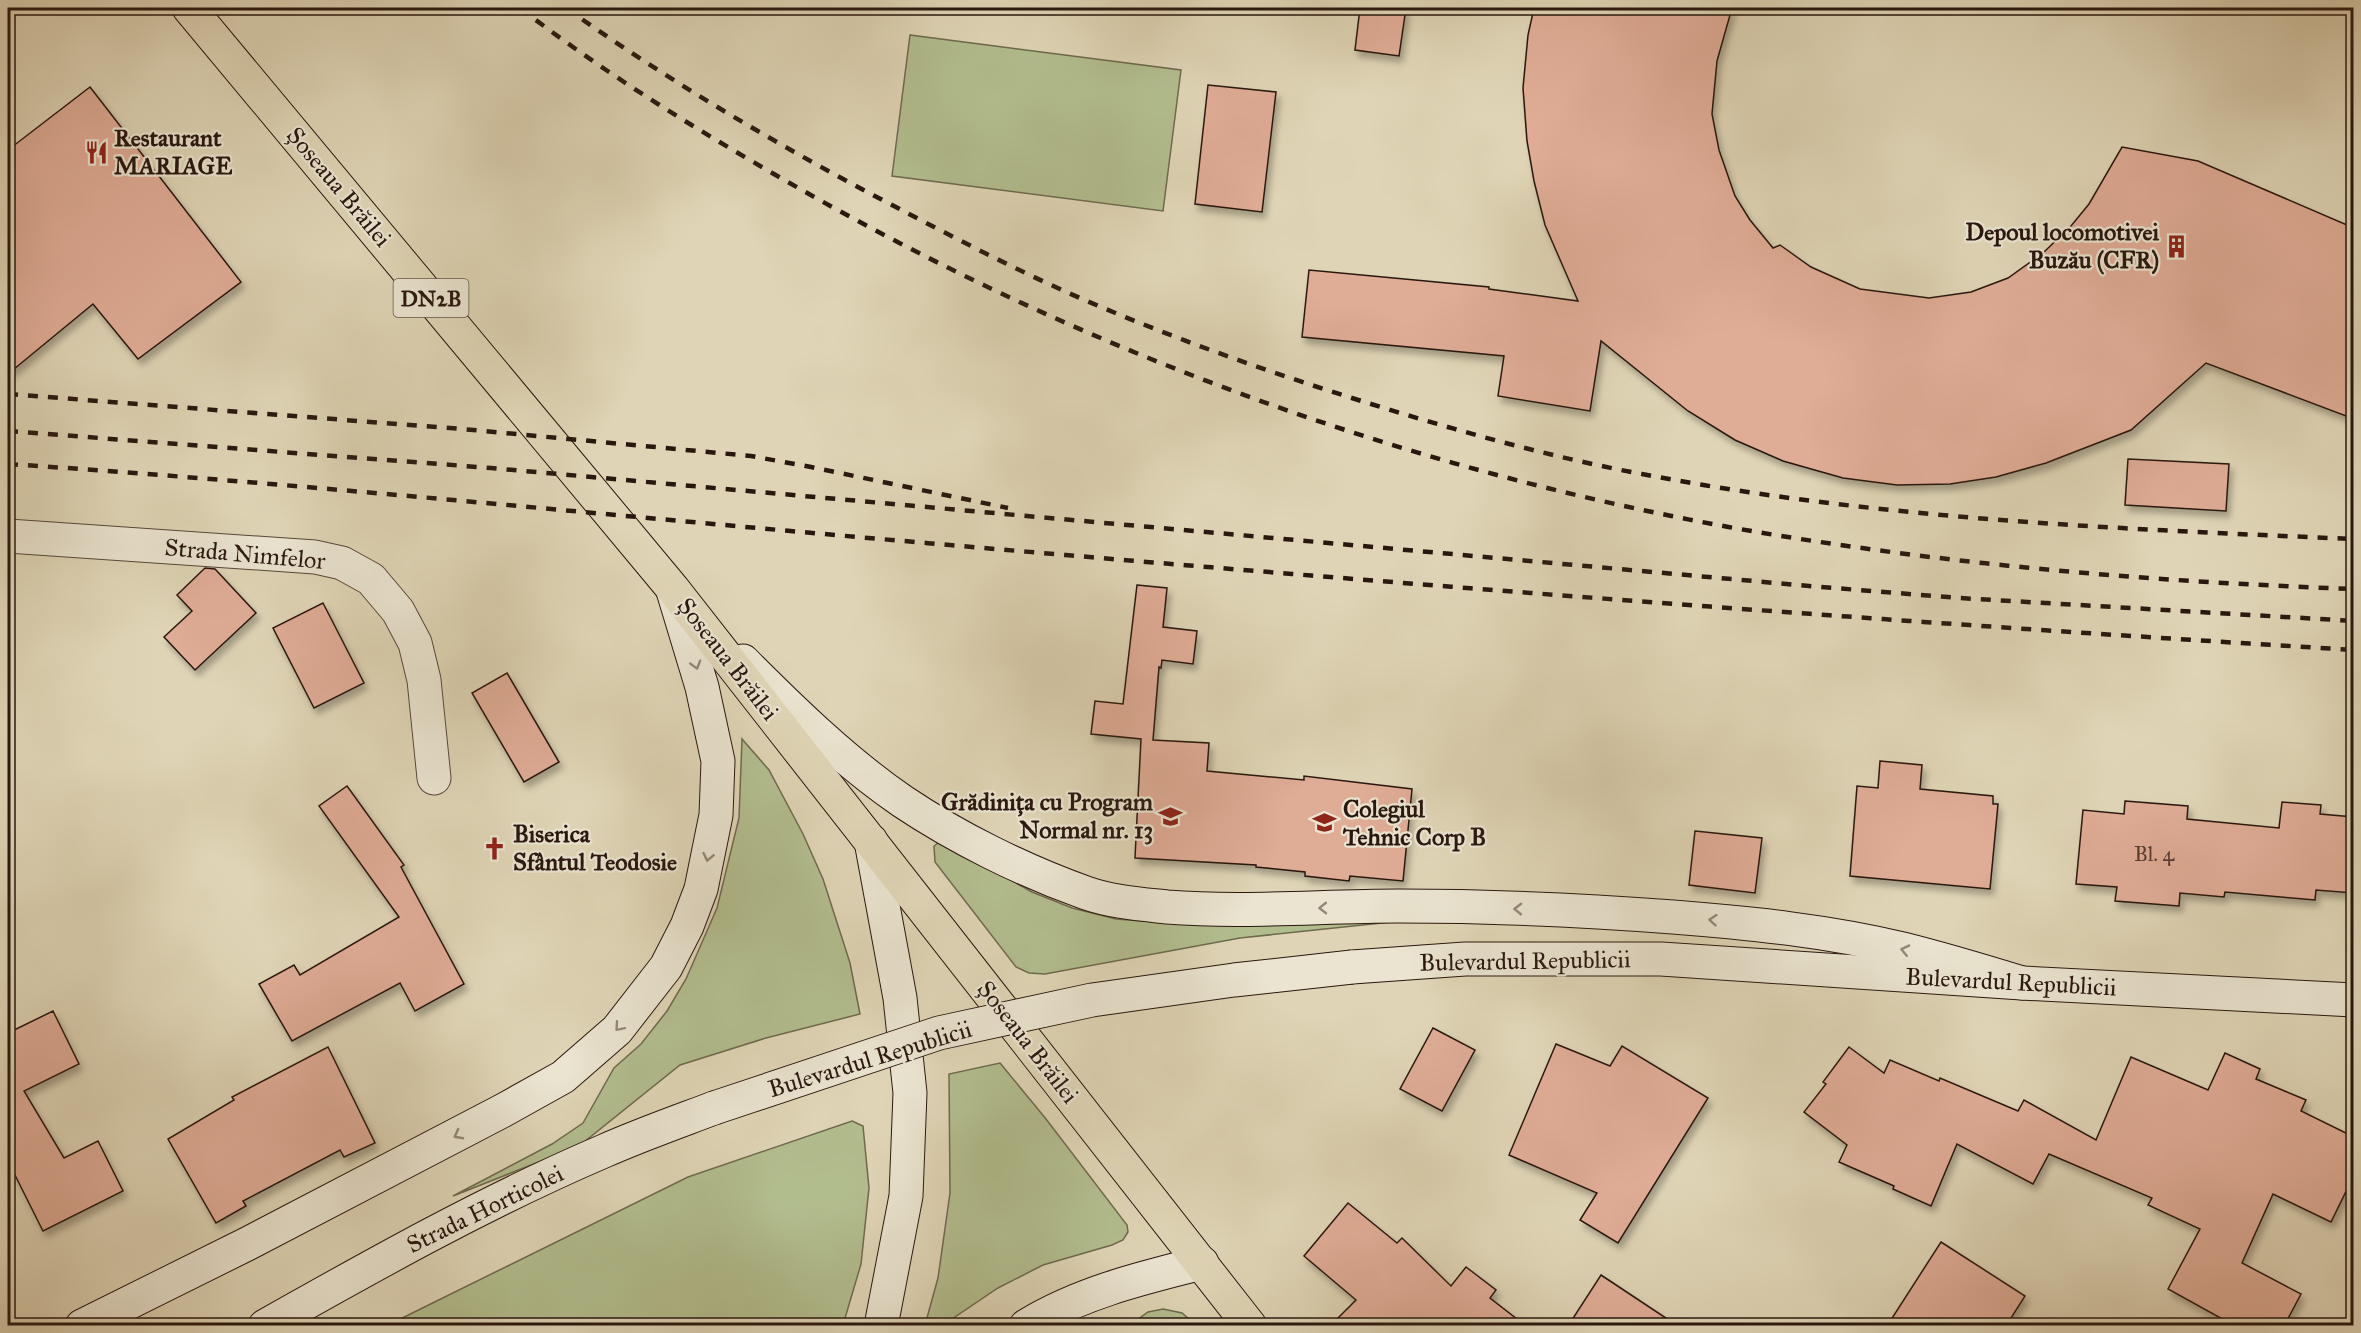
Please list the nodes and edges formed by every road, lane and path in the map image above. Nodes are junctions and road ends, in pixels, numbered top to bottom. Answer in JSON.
{"nodes":[{"id":1,"x":189,"y":8,"type":"edge"},
{"id":2,"x":8,"y":536,"type":"edge"},
{"id":3,"x":673,"y":589,"type":"junction"},
{"id":4,"x":434,"y":778,"type":"dead end"},
{"id":5,"x":871,"y":841,"type":"junction"},
{"id":6,"x":2022,"y":983,"type":"junction"},
{"id":7,"x":2354,"y":1000,"type":"edge"},
{"id":8,"x":714,"y":1108,"type":"joint"},
{"id":9,"x":1202,"y":1263,"type":"junction"},
{"id":10,"x":82,"y":1326,"type":"edge"},
{"id":11,"x":265,"y":1326,"type":"edge"},
{"id":12,"x":881,"y":1326,"type":"edge"},
{"id":13,"x":1026,"y":1326,"type":"edge"},
{"id":14,"x":1250,"y":1326,"type":"edge"}],
"edges":[{"from":1,"to":3,"type":"main road","name":"Șoseaua Brăilei","number":"DN2B"},
{"from":2,"to":4,"type":"main road","name":"Strada Nimfelor"},
{"from":3,"to":5,"type":"main road","name":"Șoseaua Brăilei","number":"DN2B"},
{"from":6,"to":3,"type":"main road","one_way":true},
{"from":3,"to":10,"type":"main road","one_way":true},
{"from":5,"to":9,"type":"main road","name":"Șoseaua Brăilei"},
{"from":5,"to":12,"type":"main road"},
{"from":6,"to":7,"type":"main road","name":"Bulevardul Republicii"},
{"from":6,"to":8,"type":"main road","name":"Bulevardul Republicii","bridge":true},
{"from":8,"to":11,"type":"main road","name":"Strada Horticolei"},
{"from":9,"to":13,"type":"main road"},
{"from":9,"to":14,"type":"main road","name":"Șoseaua Brăilei"}]}
